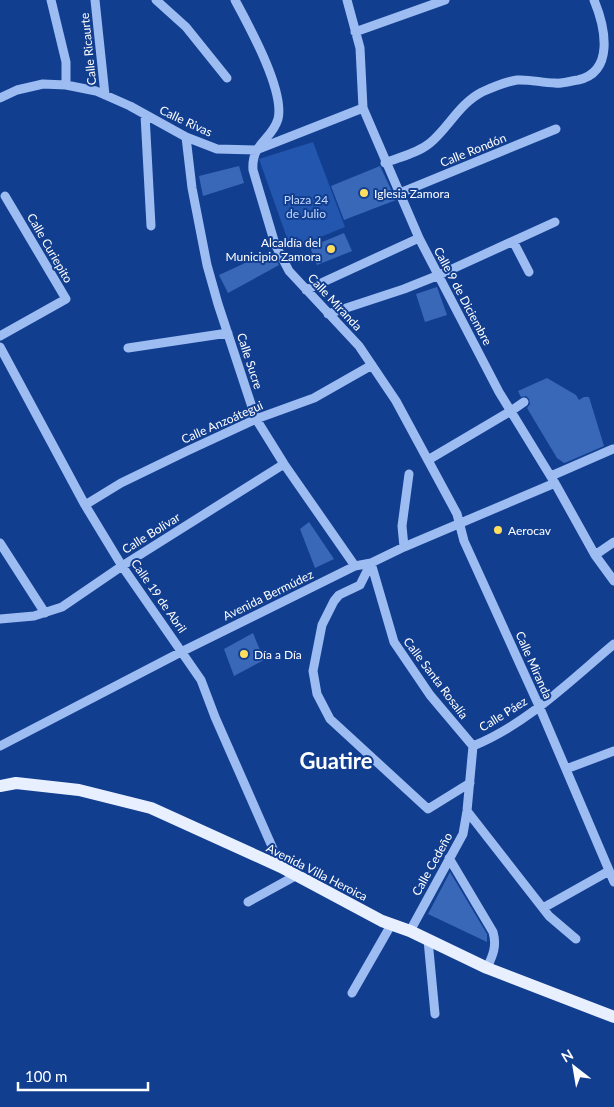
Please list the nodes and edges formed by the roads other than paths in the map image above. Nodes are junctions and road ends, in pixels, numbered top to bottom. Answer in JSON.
{"nodes":[{"id":1,"x":51,"y":0,"type":"edge"},
{"id":2,"x":95,"y":0,"type":"edge"},
{"id":3,"x":156,"y":0,"type":"edge"},
{"id":4,"x":235,"y":0,"type":"edge"},
{"id":5,"x":347,"y":0,"type":"edge"},
{"id":6,"x":445,"y":0,"type":"edge"},
{"id":7,"x":594,"y":0,"type":"edge"},
{"id":8,"x":355,"y":32,"type":"junction"},
{"id":9,"x":228,"y":78,"type":"dead end"},
{"id":10,"x":66,"y":85,"type":"junction"},
{"id":11,"x":105,"y":95,"type":"junction"},
{"id":12,"x":0,"y":98,"type":"edge"},
{"id":13,"x":362,"y":108,"type":"junction"},
{"id":14,"x":145,"y":115,"type":"junction"},
{"id":15,"x":556,"y":129,"type":"dead end"},
{"id":16,"x":186,"y":137,"type":"junction"},
{"id":17,"x":256,"y":150,"type":"junction"},
{"id":18,"x":385,"y":163,"type":"junction"},
{"id":19,"x":400,"y":194,"type":"junction"},
{"id":20,"x":5,"y":196,"type":"dead end"},
{"id":21,"x":555,"y":222,"type":"dead end"},
{"id":22,"x":151,"y":226,"type":"dead end"},
{"id":23,"x":419,"y":238,"type":"junction"},
{"id":24,"x":512,"y":241,"type":"junction"},
{"id":25,"x":529,"y":272,"type":"dead end"},
{"id":26,"x":439,"y":275,"type":"junction"},
{"id":27,"x":306,"y":290,"type":"junction"},
{"id":28,"x":328,"y":314,"type":"junction"},
{"id":29,"x":228,"y":333,"type":"junction"},
{"id":30,"x":0,"y":336,"type":"edge"},
{"id":31,"x":0,"y":346,"type":"edge"},
{"id":32,"x":128,"y":348,"type":"dead end"},
{"id":33,"x":372,"y":365,"type":"junction"},
{"id":34,"x":524,"y":402,"type":"dead end"},
{"id":35,"x":511,"y":412,"type":"junction"},
{"id":36,"x":256,"y":419,"type":"junction"},
{"id":37,"x":612,"y":448,"type":"dead end"},
{"id":38,"x":428,"y":460,"type":"junction"},
{"id":39,"x":284,"y":464,"type":"junction"},
{"id":40,"x":409,"y":474,"type":"dead end"},
{"id":41,"x":553,"y":480,"type":"junction"},
{"id":42,"x":85,"y":505,"type":"junction"},
{"id":43,"x":460,"y":524,"type":"junction"},
{"id":44,"x":614,"y":542,"type":"edge"},
{"id":45,"x":0,"y":543,"type":"edge"},
{"id":46,"x":404,"y":547,"type":"junction"},
{"id":47,"x":595,"y":555,"type":"junction"},
{"id":48,"x":371,"y":563,"type":"junction"},
{"id":49,"x":122,"y":566,"type":"junction"},
{"id":50,"x":355,"y":566,"type":"junction"},
{"id":51,"x":614,"y":581,"type":"edge"},
{"id":52,"x":45,"y":613,"type":"junction"},
{"id":53,"x":0,"y":619,"type":"edge"},
{"id":54,"x":614,"y":644,"type":"edge"},
{"id":55,"x":182,"y":652,"type":"junction"},
{"id":56,"x":539,"y":706,"type":"junction"},
{"id":57,"x":0,"y":746,"type":"edge"},
{"id":58,"x":473,"y":746,"type":"junction"},
{"id":59,"x":614,"y":751,"type":"edge"},
{"id":60,"x":566,"y":769,"type":"junction"},
{"id":61,"x":470,"y":783,"type":"junction"},
{"id":62,"x":0,"y":786,"type":"edge"},
{"id":63,"x":467,"y":811,"type":"junction"},
{"id":64,"x":449,"y":858,"type":"junction"},
{"id":65,"x":281,"y":867,"type":"junction"},
{"id":66,"x":609,"y":871,"type":"junction"},
{"id":67,"x":297,"y":875,"type":"junction"},
{"id":68,"x":614,"y":882,"type":"edge"},
{"id":69,"x":248,"y":902,"type":"dead end"},
{"id":70,"x":543,"y":908,"type":"junction"},
{"id":71,"x":391,"y":925,"type":"junction"},
{"id":72,"x":410,"y":931,"type":"junction"},
{"id":73,"x":576,"y":939,"type":"dead end"},
{"id":74,"x":428,"y":940,"type":"junction"},
{"id":75,"x":487,"y":968,"type":"junction"},
{"id":76,"x":352,"y":993,"type":"dead end"},
{"id":77,"x":435,"y":1014,"type":"dead end"},
{"id":78,"x":614,"y":1017,"type":"edge"}],
"edges":[{"from":1,"to":10,"type":"street"},
{"from":2,"to":11,"type":"street","name":"Calle Ricaurte"},
{"from":3,"to":9,"type":"street"},
{"from":4,"to":17,"type":"street"},
{"from":5,"to":8,"type":"street","name":"Calle 9 de Diciembre"},
{"from":6,"to":8,"type":"street"},
{"from":7,"to":18,"type":"street"},
{"from":8,"to":13,"type":"street","name":"Calle 9 de Diciembre"},
{"from":10,"to":11,"type":"street","name":"Calle Rivas"},
{"from":10,"to":12,"type":"street","name":"Calle Rivas"},
{"from":11,"to":14,"type":"street","name":"Calle Rivas"},
{"from":13,"to":17,"type":"street","name":"Calle Rivas"},
{"from":13,"to":18,"type":"street","name":"Calle 9 de Diciembre"},
{"from":14,"to":16,"type":"street","name":"Calle Rivas"},
{"from":14,"to":22,"type":"street"},
{"from":15,"to":19,"type":"street","name":"Calle Rondón"},
{"from":16,"to":17,"type":"street","name":"Calle Rivas"},
{"from":16,"to":29,"type":"street","name":"Calle Sucre"},
{"from":17,"to":27,"type":"street","name":"Calle Miranda"},
{"from":18,"to":19,"type":"street","name":"Calle 9 de Diciembre"},
{"from":19,"to":23,"type":"street","name":"Calle 9 de Diciembre"},
{"from":20,"to":30,"type":"street","name":"Calle Curiepito"},
{"from":21,"to":24,"type":"street"},
{"from":23,"to":26,"type":"street","name":"Calle 9 de Diciembre"},
{"from":23,"to":27,"type":"street"},
{"from":24,"to":25,"type":"street"},
{"from":24,"to":26,"type":"street"},
{"from":26,"to":28,"type":"street"},
{"from":26,"to":35,"type":"street","name":"Calle 9 de Diciembre"},
{"from":27,"to":28,"type":"street","name":"Calle Miranda"},
{"from":28,"to":33,"type":"street","name":"Calle Miranda"},
{"from":29,"to":32,"type":"street"},
{"from":29,"to":36,"type":"street","name":"Calle Sucre"},
{"from":31,"to":42,"type":"street","name":"Calle 19 de Abril"},
{"from":33,"to":36,"type":"street","name":"Calle Anzoátegui"},
{"from":33,"to":38,"type":"street","name":"Calle Miranda"},
{"from":34,"to":35,"type":"street"},
{"from":35,"to":38,"type":"street"},
{"from":35,"to":41,"type":"street","name":"Calle 9 de Diciembre"},
{"from":36,"to":39,"type":"street","name":"Calle Sucre"},
{"from":36,"to":42,"type":"street","name":"Calle Anzoátegui"},
{"from":37,"to":41,"type":"street","name":"Avenida Bermúdez"},
{"from":38,"to":43,"type":"street","name":"Calle Miranda"},
{"from":39,"to":49,"type":"street","name":"Calle Bolívar"},
{"from":39,"to":50,"type":"street","name":"Calle Sucre"},
{"from":40,"to":46,"type":"street"},
{"from":41,"to":43,"type":"street","name":"Avenida Bermúdez"},
{"from":41,"to":47,"type":"street","name":"Calle 9 de Diciembre"},
{"from":42,"to":49,"type":"street","name":"Calle 19 de Abril"},
{"from":43,"to":46,"type":"street","name":"Avenida Bermúdez"},
{"from":43,"to":56,"type":"street","name":"Calle Miranda"},
{"from":44,"to":47,"type":"street"},
{"from":45,"to":52,"type":"street"},
{"from":46,"to":48,"type":"street","name":"Avenida Bermúdez"},
{"from":47,"to":51,"type":"street","name":"Calle 9 de Diciembre"},
{"from":48,"to":50,"type":"street","name":"Avenida Bermúdez"},
{"from":48,"to":58,"type":"street","name":"Calle Santa Rosalía"},
{"from":48,"to":61,"type":"street"},
{"from":49,"to":52,"type":"street","name":"Calle Bolívar"},
{"from":49,"to":55,"type":"street","name":"Calle 19 de Abril"},
{"from":50,"to":55,"type":"street","name":"Avenida Bermúdez"},
{"from":52,"to":53,"type":"street","name":"Calle Bolívar"},
{"from":54,"to":56,"type":"street","name":"Calle Páez"},
{"from":55,"to":57,"type":"street","name":"Avenida Bermúdez"},
{"from":55,"to":65,"type":"street","name":"Calle 19 de Abril"},
{"from":56,"to":58,"type":"street","name":"Calle Páez"},
{"from":56,"to":60,"type":"street","name":"Calle Miranda"},
{"from":58,"to":61,"type":"street","name":"Calle Cedeño"},
{"from":59,"to":60,"type":"street"},
{"from":60,"to":66,"type":"street","name":"Calle Miranda"},
{"from":61,"to":63,"type":"street","name":"Calle Cedeño"},
{"from":62,"to":65,"type":"main road","name":"Avenida Villa Heroica"},
{"from":63,"to":64,"type":"street","name":"Calle Cedeño"},
{"from":63,"to":70,"type":"street"},
{"from":64,"to":72,"type":"street","name":"Calle Cedeño"},
{"from":64,"to":75,"type":"street"},
{"from":65,"to":67,"type":"main road","name":"Avenida Villa Heroica"},
{"from":66,"to":68,"type":"street","name":"Calle Miranda"},
{"from":66,"to":70,"type":"street"},
{"from":67,"to":69,"type":"street"},
{"from":67,"to":71,"type":"main road","name":"Avenida Villa Heroica"},
{"from":70,"to":73,"type":"street"},
{"from":71,"to":72,"type":"main road","name":"Avenida Villa Heroica"},
{"from":71,"to":76,"type":"street"},
{"from":72,"to":74,"type":"main road","name":"Avenida Villa Heroica"},
{"from":74,"to":75,"type":"main road","name":"Avenida Villa Heroica"},
{"from":74,"to":77,"type":"street"},
{"from":75,"to":78,"type":"main road","name":"Avenida Villa Heroica"}]}
